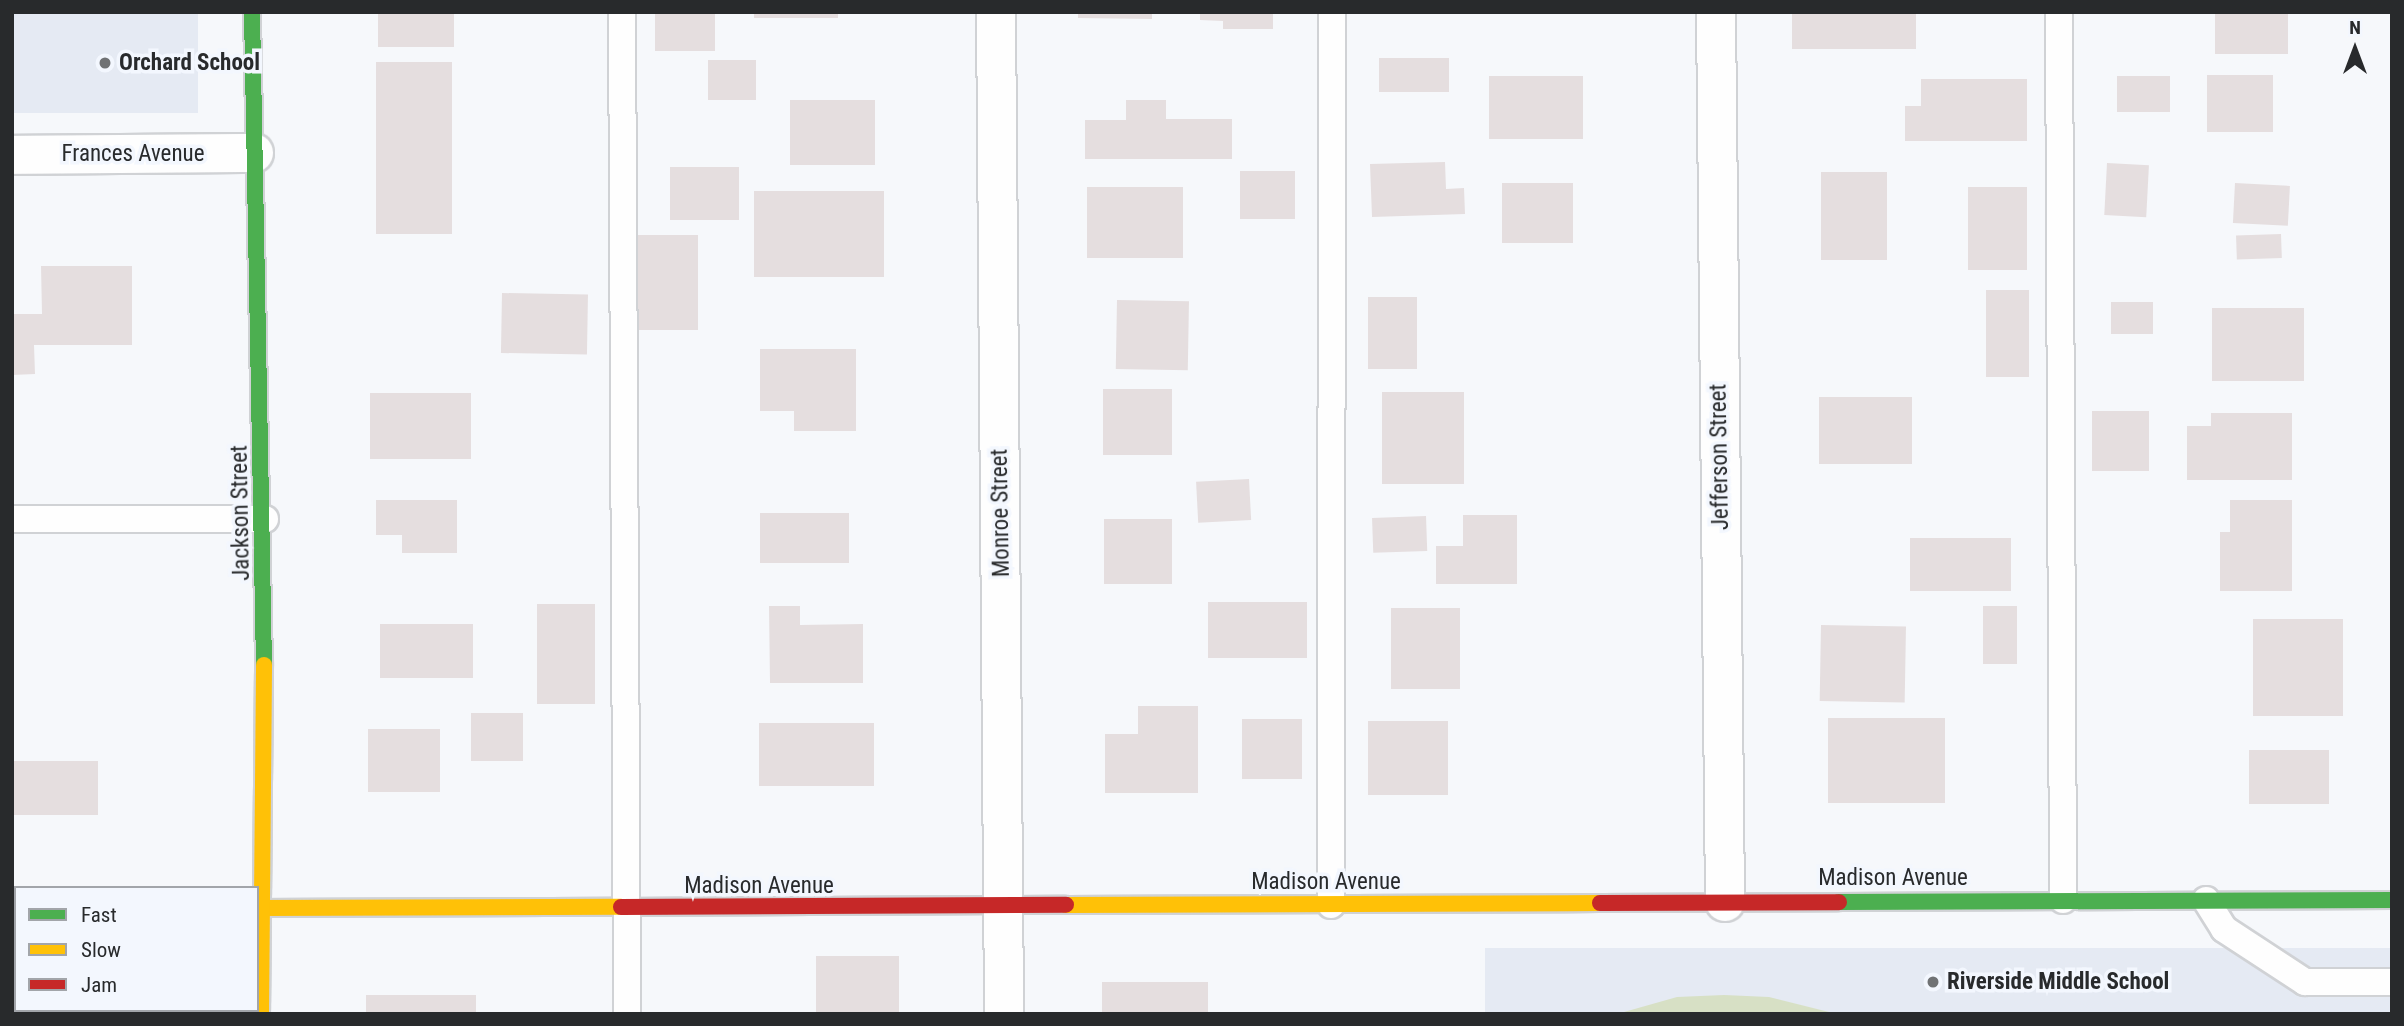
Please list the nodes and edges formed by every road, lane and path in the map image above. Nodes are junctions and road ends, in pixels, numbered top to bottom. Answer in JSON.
{"nodes":[{"id":1,"x":252,"y":12,"type":"edge"},
{"id":2,"x":622,"y":12,"type":"edge"},
{"id":3,"x":996,"y":12,"type":"edge"},
{"id":4,"x":1332,"y":12,"type":"edge"},
{"id":5,"x":1716,"y":12,"type":"edge"},
{"id":6,"x":2059,"y":12,"type":"edge"},
{"id":7,"x":254,"y":153,"type":"junction"},
{"id":8,"x":12,"y":155,"type":"edge"},
{"id":9,"x":12,"y":519,"type":"edge"},
{"id":10,"x":265,"y":519,"type":"junction"},
{"id":11,"x":2063,"y":900,"type":"junction"},
{"id":12,"x":2206,"y":900,"type":"junction"},
{"id":13,"x":2392,"y":900,"type":"edge"},
{"id":14,"x":1725,"y":902,"type":"junction"},
{"id":15,"x":1331,"y":905,"type":"junction"},
{"id":16,"x":260,"y":908,"type":"junction"},
{"id":17,"x":1004,"y":908,"type":"junction"},
{"id":18,"x":627,"y":909,"type":"junction"},
{"id":19,"x":2392,"y":982,"type":"edge"},
{"id":20,"x":261,"y":1014,"type":"edge"},
{"id":21,"x":627,"y":1014,"type":"edge"},
{"id":22,"x":1004,"y":1014,"type":"edge"}],
"edges":[{"from":1,"to":7,"type":"street","name":"Jackson Street"},
{"from":2,"to":18,"type":"lane"},
{"from":3,"to":17,"type":"street","name":"Monroe Street"},
{"from":4,"to":15,"type":"lane"},
{"from":5,"to":14,"type":"street","name":"Jefferson Street"},
{"from":6,"to":11,"type":"lane"},
{"from":7,"to":8,"type":"street","name":"Frances Avenue"},
{"from":7,"to":10,"type":"street","name":"Jackson Street"},
{"from":9,"to":10,"type":"lane"},
{"from":10,"to":16,"type":"street","name":"Jackson Street"},
{"from":11,"to":12,"type":"street","name":"Madison Avenue"},
{"from":11,"to":14,"type":"street","name":"Madison Avenue"},
{"from":12,"to":13,"type":"street","name":"Madison Avenue"},
{"from":12,"to":19,"type":"lane"},
{"from":14,"to":15,"type":"street","name":"Madison Avenue"},
{"from":15,"to":17,"type":"street","name":"Madison Avenue"},
{"from":16,"to":18,"type":"street","name":"Madison Avenue"},
{"from":16,"to":20,"type":"street","name":"Jackson Street"},
{"from":17,"to":18,"type":"street","name":"Madison Avenue"},
{"from":17,"to":22,"type":"street","name":"Monroe Street"},
{"from":18,"to":21,"type":"lane"}]}
